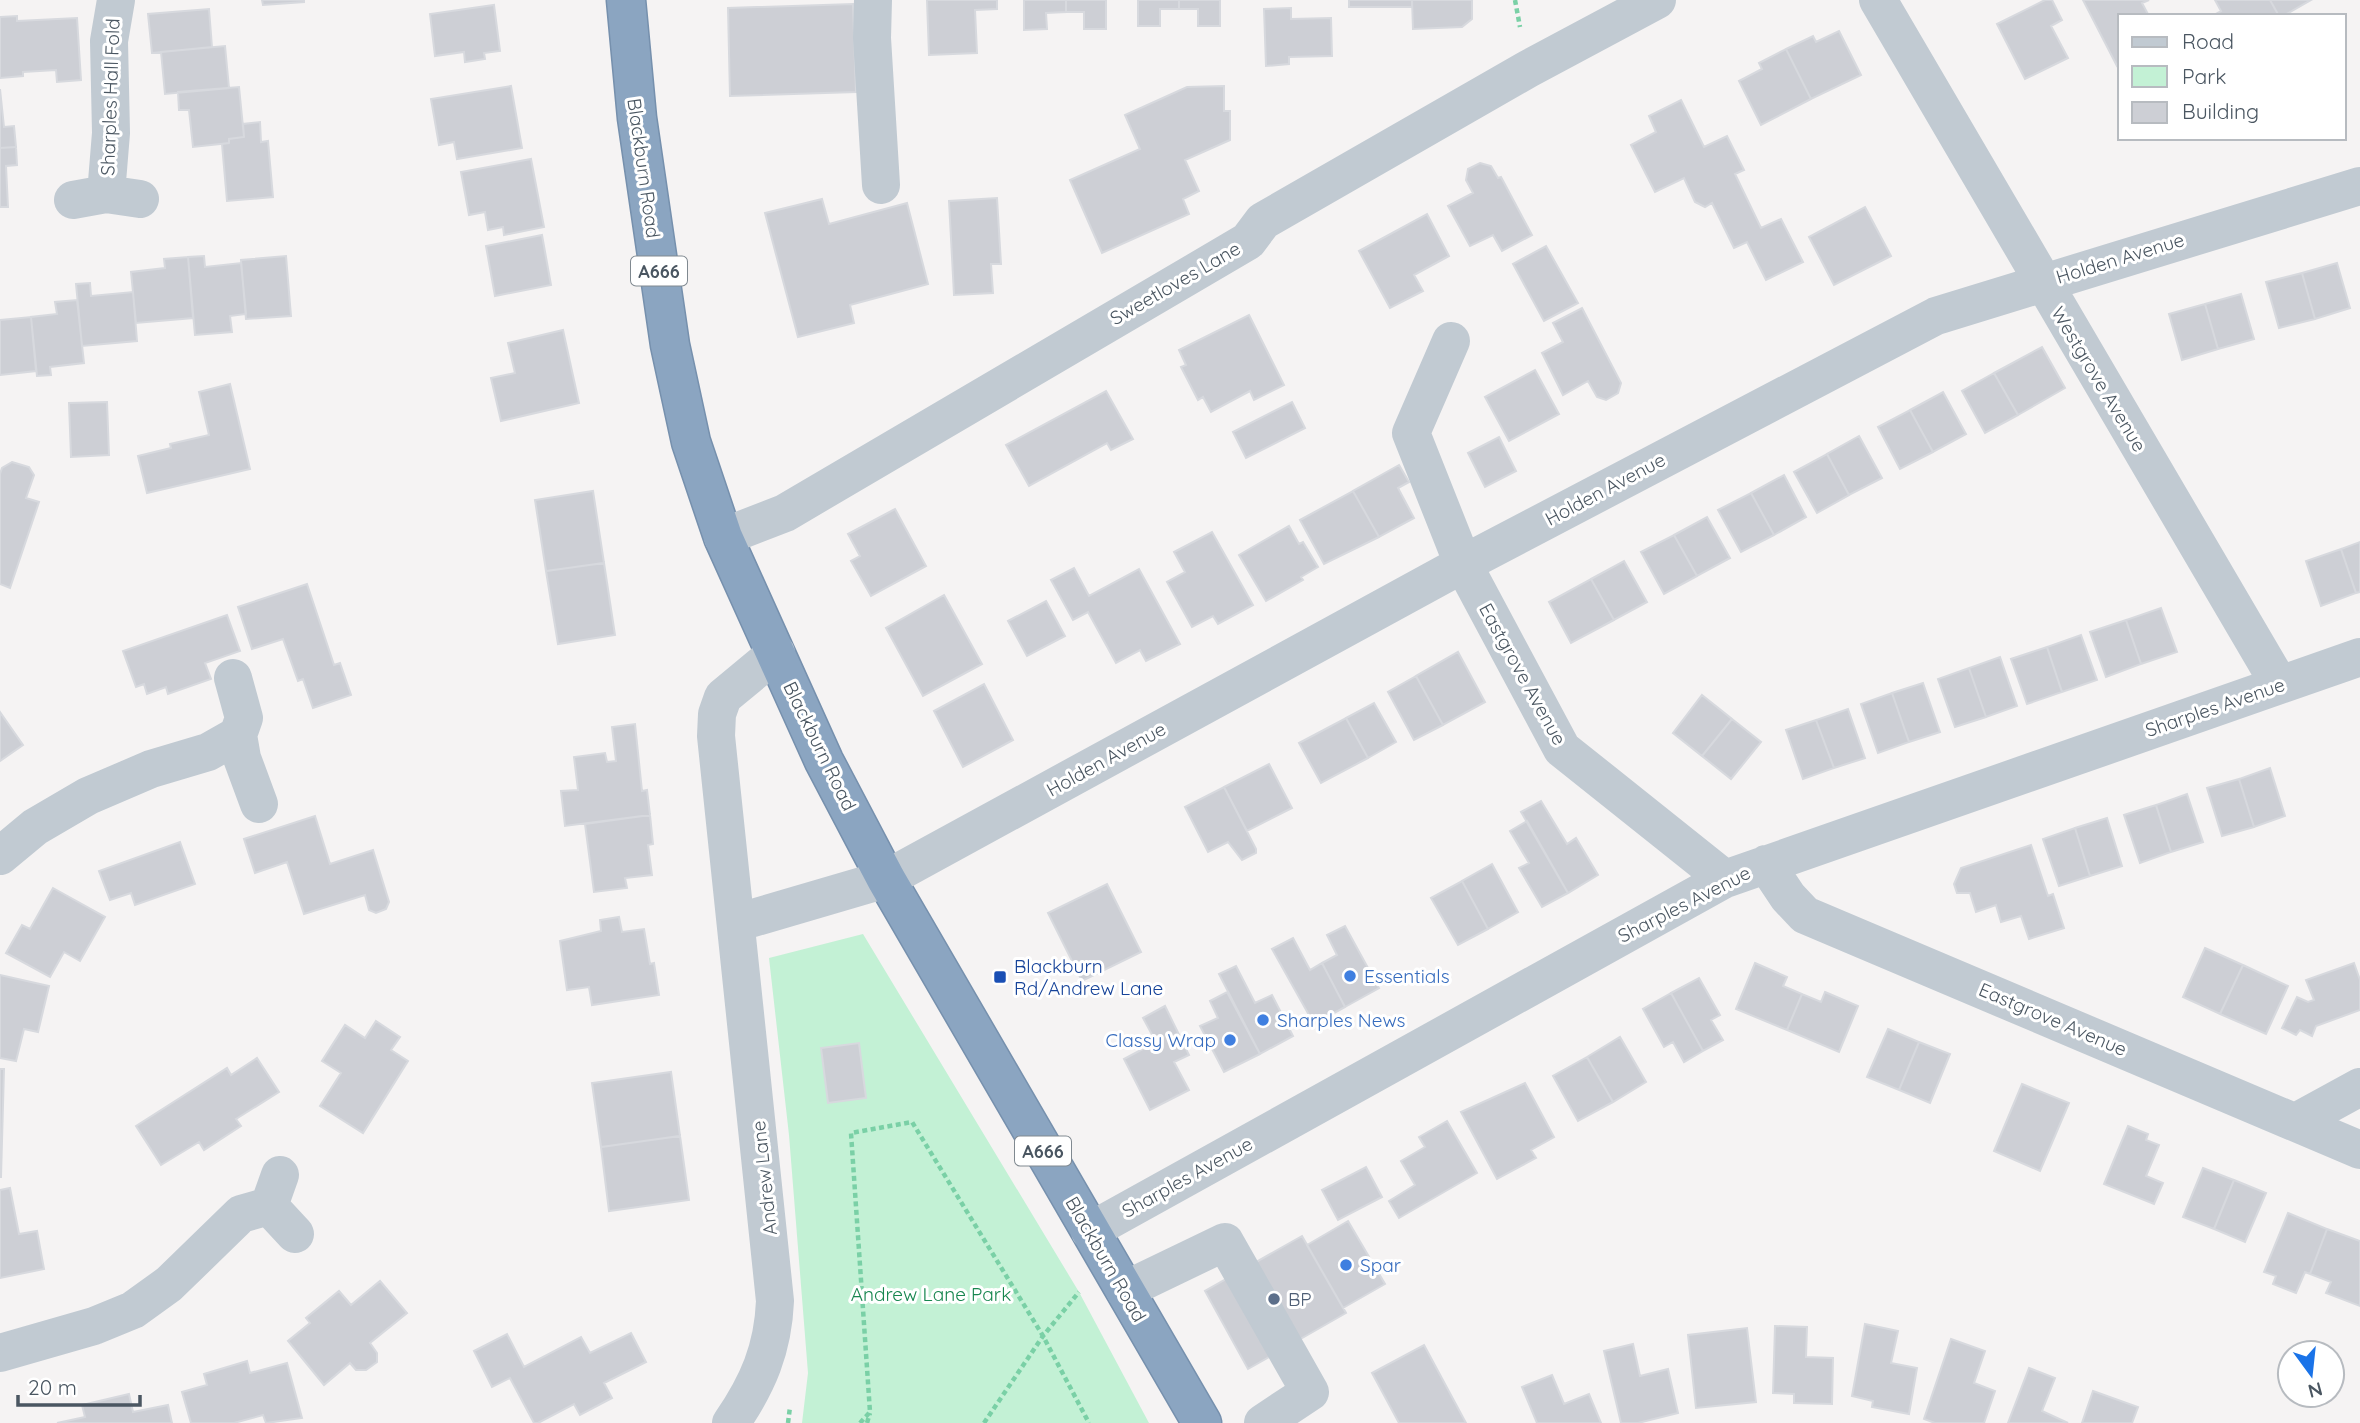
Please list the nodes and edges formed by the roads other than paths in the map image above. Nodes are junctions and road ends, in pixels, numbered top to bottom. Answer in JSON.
{"nodes":[{"id":1,"x":116,"y":0,"type":"edge"},
{"id":2,"x":625,"y":0,"type":"edge"},
{"id":3,"x":873,"y":0,"type":"edge"},
{"id":4,"x":1657,"y":0,"type":"edge"},
{"id":5,"x":1878,"y":0,"type":"edge"},
{"id":6,"x":881,"y":185,"type":"dead end"},
{"id":7,"x":2360,"y":186,"type":"edge"},
{"id":8,"x":106,"y":198,"type":"dead end"},
{"id":9,"x":2041,"y":282,"type":"junction"},
{"id":10,"x":1451,"y":341,"type":"dead end"},
{"id":11,"x":723,"y":537,"type":"junction"},
{"id":12,"x":1463,"y":564,"type":"junction"},
{"id":13,"x":776,"y":653,"type":"junction"},
{"id":14,"x":2360,"y":657,"type":"edge"},
{"id":15,"x":233,"y":678,"type":"dead end"},
{"id":16,"x":2280,"y":684,"type":"junction"},
{"id":17,"x":238,"y":735,"type":"junction"},
{"id":18,"x":259,"y":804,"type":"dead end"},
{"id":19,"x":0,"y":856,"type":"edge"},
{"id":20,"x":1766,"y":863,"type":"junction"},
{"id":21,"x":886,"y":879,"type":"junction"},
{"id":22,"x":1725,"y":879,"type":"junction"},
{"id":23,"x":736,"y":923,"type":"junction"},
{"id":24,"x":2360,"y":1087,"type":"edge"},
{"id":25,"x":2296,"y":1122,"type":"junction"},
{"id":26,"x":2360,"y":1150,"type":"edge"},
{"id":27,"x":295,"y":1234,"type":"dead end"},
{"id":28,"x":1107,"y":1260,"type":"junction"},
{"id":29,"x":0,"y":1353,"type":"edge"},
{"id":30,"x":731,"y":1423,"type":"edge"},
{"id":31,"x":1202,"y":1423,"type":"edge"},
{"id":32,"x":1263,"y":1423,"type":"edge"}],
"edges":[{"from":1,"to":8,"type":"street","name":"Sharples Hall Fold"},
{"from":2,"to":11,"type":"highway","name":"Blackburn Road","number":"A666"},
{"from":3,"to":6,"type":"street"},
{"from":4,"to":11,"type":"street","name":"Sweetloves Lane"},
{"from":5,"to":9,"type":"street","name":"Westgrove Avenue"},
{"from":7,"to":9,"type":"street","name":"Holden Avenue"},
{"from":9,"to":12,"type":"street","name":"Holden Avenue"},
{"from":9,"to":16,"type":"street","name":"Westgrove Avenue"},
{"from":10,"to":12,"type":"street","name":"Eastgrove Avenue"},
{"from":11,"to":13,"type":"highway","name":"Blackburn Road","number":"A666"},
{"from":12,"to":21,"type":"street","name":"Holden Avenue"},
{"from":12,"to":22,"type":"street","name":"Eastgrove Avenue"},
{"from":13,"to":21,"type":"highway","name":"Blackburn Road","number":"A666"},
{"from":13,"to":23,"type":"street","name":"Andrew Lane"},
{"from":14,"to":16,"type":"street","name":"Sharples Avenue"},
{"from":15,"to":17,"type":"street"},
{"from":16,"to":20,"type":"street","name":"Sharples Avenue"},
{"from":17,"to":18,"type":"street"},
{"from":17,"to":19,"type":"street"},
{"from":20,"to":22,"type":"street","name":"Sharples Avenue"},
{"from":20,"to":25,"type":"street","name":"Eastgrove Avenue"},
{"from":21,"to":23,"type":"street"},
{"from":21,"to":28,"type":"highway","name":"Blackburn Road","number":"A666"},
{"from":22,"to":28,"type":"street","name":"Sharples Avenue"},
{"from":23,"to":30,"type":"street","name":"Andrew Lane"},
{"from":24,"to":25,"type":"street"},
{"from":25,"to":26,"type":"street","name":"Eastgrove Avenue"},
{"from":27,"to":29,"type":"street"},
{"from":28,"to":31,"type":"highway","name":"Blackburn Road","number":"A666"},
{"from":28,"to":32,"type":"street"}]}
